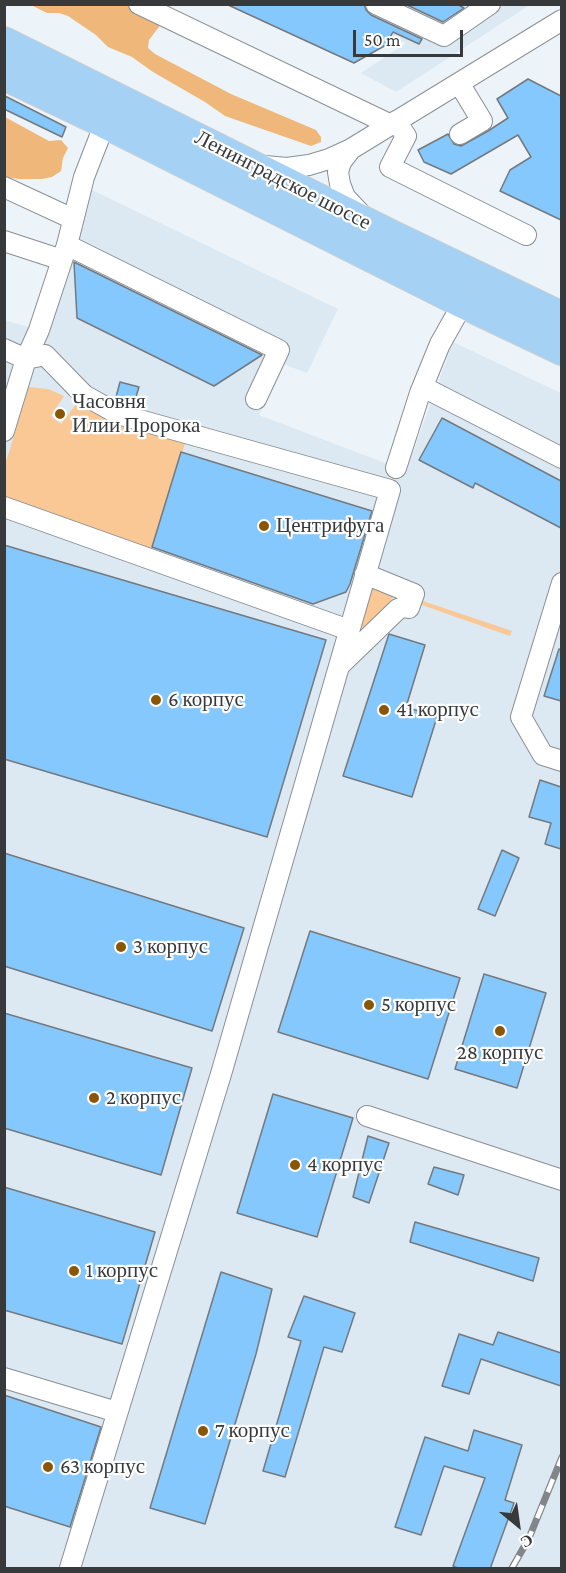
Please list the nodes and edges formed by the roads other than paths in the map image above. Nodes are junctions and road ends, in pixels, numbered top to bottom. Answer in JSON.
{"nodes":[{"id":1,"x":138,"y":4,"type":"edge"},
{"id":2,"x":376,"y":4,"type":"edge"},
{"id":3,"x":480,"y":6,"type":"edge"},
{"id":4,"x":561,"y":20,"type":"edge"},
{"id":5,"x":4,"y":42,"type":"edge"},
{"id":6,"x":4,"y":75,"type":"edge"},
{"id":7,"x":459,"y":82,"type":"junction"},
{"id":8,"x":105,"y":123,"type":"junction"},
{"id":9,"x":394,"y":123,"type":"junction"},
{"id":10,"x":460,"y":134,"type":"dead end"},
{"id":11,"x":351,"y":149,"type":"junction"},
{"id":12,"x":253,"y":165,"type":"junction"},
{"id":13,"x":4,"y":187,"type":"edge"},
{"id":14,"x":73,"y":219,"type":"junction"},
{"id":15,"x":391,"y":235,"type":"junction"},
{"id":16,"x":526,"y":235,"type":"dead end"},
{"id":17,"x":4,"y":241,"type":"edge"},
{"id":18,"x":64,"y":252,"type":"junction"},
{"id":19,"x":463,"y":303,"type":"junction"},
{"id":20,"x":561,"y":317,"type":"edge"},
{"id":21,"x":4,"y":349,"type":"edge"},
{"id":22,"x":561,"y":350,"type":"edge"},
{"id":23,"x":26,"y":359,"type":"junction"},
{"id":24,"x":423,"y":387,"type":"junction"},
{"id":25,"x":9,"y":398,"type":"edge"},
{"id":26,"x":256,"y":399,"type":"dead end"},
{"id":27,"x":4,"y":431,"type":"edge"},
{"id":28,"x":561,"y":458,"type":"edge"},
{"id":29,"x":396,"y":468,"type":"dead end"},
{"id":30,"x":4,"y":507,"type":"edge"},
{"id":31,"x":365,"y":574,"type":"junction"},
{"id":32,"x":561,"y":583,"type":"edge"},
{"id":33,"x":349,"y":630,"type":"junction"},
{"id":34,"x":339,"y":666,"type":"junction"},
{"id":35,"x":561,"y":760,"type":"edge"},
{"id":36,"x":367,"y":1116,"type":"dead end"},
{"id":37,"x":561,"y":1180,"type":"edge"},
{"id":38,"x":4,"y":1378,"type":"edge"},
{"id":39,"x":117,"y":1412,"type":"junction"},
{"id":40,"x":70,"y":1569,"type":"edge"}],
"edges":[{"from":1,"to":9,"type":"street"},
{"from":2,"to":3,"type":"street"},
{"from":4,"to":7,"type":"street"},
{"from":5,"to":12,"type":"highway","name":"Ленинградское шоссе"},
{"from":6,"to":8,"type":"highway","name":"Ленинградское шоссе"},
{"from":7,"to":9,"type":"street"},
{"from":7,"to":10,"type":"street"},
{"from":8,"to":14,"type":"street"},
{"from":8,"to":19,"type":"highway","name":"Ленинградское шоссе"},
{"from":9,"to":11,"type":"street"},
{"from":9,"to":16,"type":"street"},
{"from":11,"to":12,"type":"street"},
{"from":11,"to":15,"type":"street"},
{"from":12,"to":15,"type":"highway","name":"Ленинградское шоссе"},
{"from":13,"to":14,"type":"street"},
{"from":14,"to":18,"type":"street"},
{"from":15,"to":20,"type":"highway","name":"Ленинградское шоссе"},
{"from":17,"to":18,"type":"street"},
{"from":18,"to":23,"type":"street"},
{"from":18,"to":26,"type":"street"},
{"from":19,"to":22,"type":"highway","name":"Ленинградское шоссе"},
{"from":19,"to":24,"type":"street"},
{"from":21,"to":23,"type":"street"},
{"from":23,"to":25,"type":"street"},
{"from":23,"to":31,"type":"street"},
{"from":24,"to":28,"type":"street"},
{"from":24,"to":29,"type":"street"},
{"from":25,"to":27,"type":"street"},
{"from":30,"to":33,"type":"street"},
{"from":31,"to":33,"type":"street"},
{"from":31,"to":34,"type":"street"},
{"from":32,"to":35,"type":"street"},
{"from":33,"to":34,"type":"street"},
{"from":34,"to":39,"type":"street"},
{"from":36,"to":37,"type":"street"},
{"from":38,"to":39,"type":"street"},
{"from":39,"to":40,"type":"street"}]}
